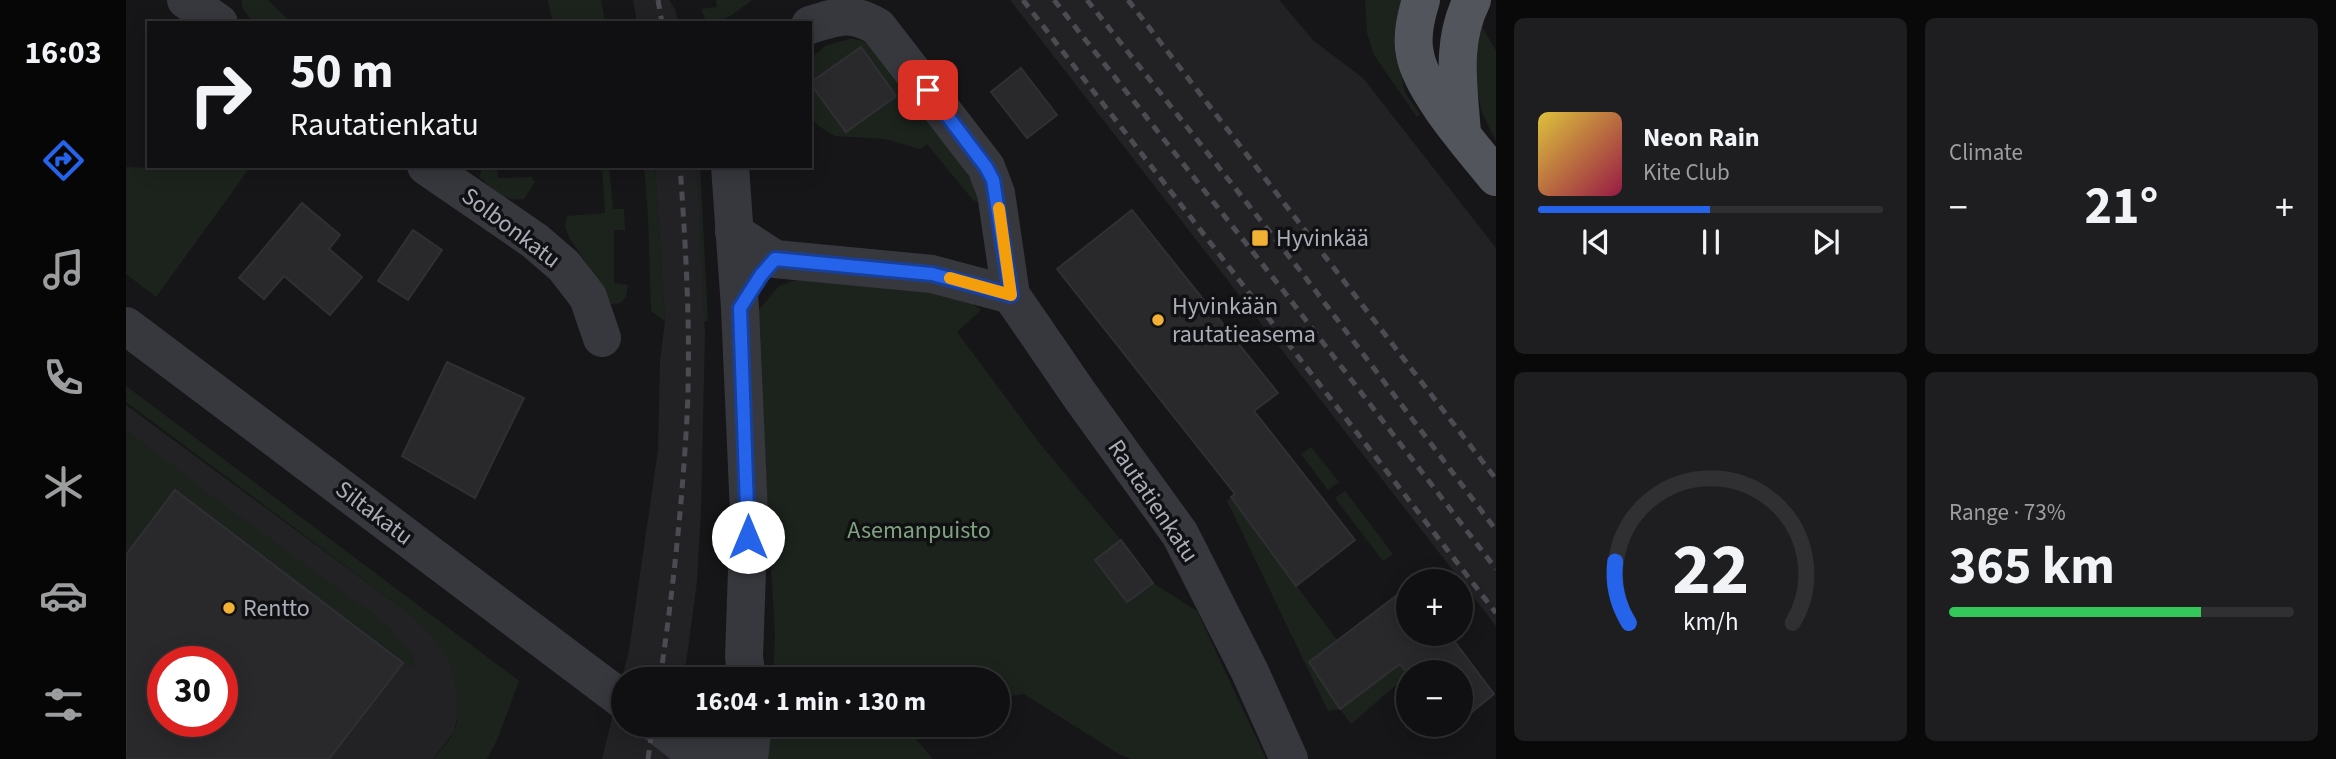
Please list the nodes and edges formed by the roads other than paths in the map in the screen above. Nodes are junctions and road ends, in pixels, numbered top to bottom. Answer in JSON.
{"nodes":[{"id":1,"x":186,"y":0,"type":"edge"},
{"id":2,"x":1419,"y":6,"type":"edge"},
{"id":3,"x":1466,"y":15,"type":"edge"},
{"id":4,"x":216,"y":21,"type":"edge"},
{"id":5,"x":812,"y":24,"type":"edge"},
{"id":6,"x":1462,"y":134,"type":"junction"},
{"id":7,"x":429,"y":168,"type":"edge"},
{"id":8,"x":730,"y":168,"type":"edge"},
{"id":9,"x":1496,"y":177,"type":"edge"},
{"id":10,"x":734,"y":232,"type":"junction"},
{"id":11,"x":775,"y":259,"type":"junction"},
{"id":12,"x":1011,"y":295,"type":"junction"},
{"id":13,"x":740,"y":308,"type":"junction"},
{"id":14,"x":126,"y":326,"type":"edge"},
{"id":15,"x":602,"y":338,"type":"dead end"},
{"id":16,"x":742,"y":667,"type":"edge"},
{"id":17,"x":611,"y":691,"type":"edge"},
{"id":18,"x":673,"y":737,"type":"edge"},
{"id":19,"x":717,"y":737,"type":"edge"},
{"id":20,"x":752,"y":737,"type":"edge"},
{"id":21,"x":702,"y":759,"type":"edge"},
{"id":22,"x":714,"y":759,"type":"edge"},
{"id":23,"x":749,"y":759,"type":"edge"},
{"id":24,"x":1289,"y":759,"type":"edge"}],
"edges":[{"from":1,"to":4,"type":"street"},
{"from":2,"to":6,"type":"main road"},
{"from":3,"to":6,"type":"main road"},
{"from":5,"to":12,"type":"street","name":"Rautatienkatu"},
{"from":6,"to":9,"type":"main road"},
{"from":7,"to":15,"type":"street","name":"Solbonkatu"},
{"from":8,"to":10,"type":"street"},
{"from":10,"to":11,"type":"street"},
{"from":10,"to":13,"type":"street"},
{"from":11,"to":12,"type":"street"},
{"from":11,"to":13,"type":"street"},
{"from":12,"to":24,"type":"street","name":"Rautatienkatu"},
{"from":13,"to":16,"type":"street"},
{"from":14,"to":17,"type":"street","name":"Siltakatu"},
{"from":18,"to":21,"type":"street"},
{"from":19,"to":22,"type":"street"},
{"from":20,"to":23,"type":"street"}]}
